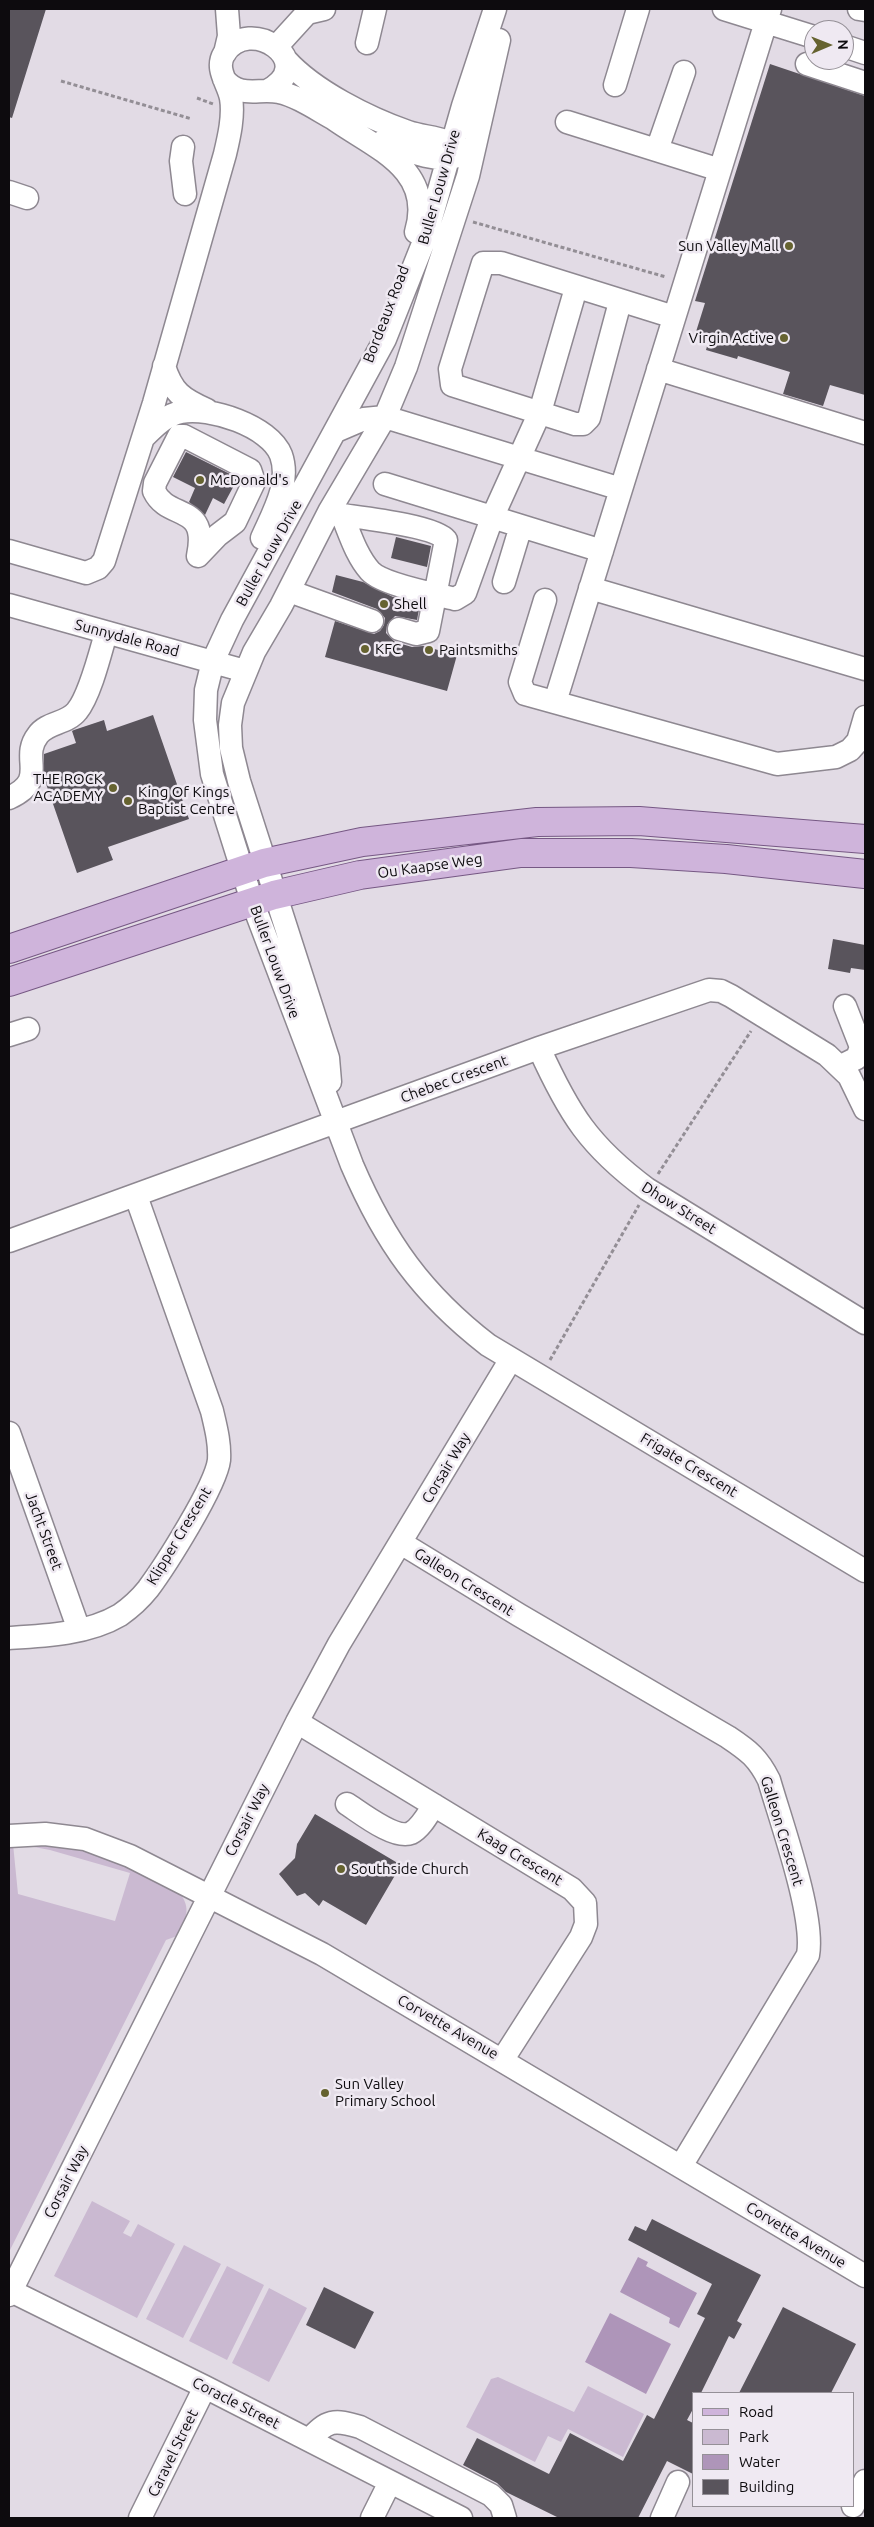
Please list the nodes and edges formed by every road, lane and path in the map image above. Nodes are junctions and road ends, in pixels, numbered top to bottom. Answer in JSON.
{"nodes":[{"id":1,"x":228,"y":9,"type":"edge"},
{"id":2,"x":236,"y":9,"type":"edge"},
{"id":3,"x":375,"y":9,"type":"edge"},
{"id":4,"x":495,"y":9,"type":"edge"},
{"id":5,"x":506,"y":9,"type":"edge"},
{"id":6,"x":638,"y":9,"type":"edge"},
{"id":7,"x":724,"y":9,"type":"edge"},
{"id":8,"x":859,"y":9,"type":"edge"},
{"id":9,"x":311,"y":10,"type":"edge"},
{"id":10,"x":865,"y":10,"type":"edge"},
{"id":11,"x":768,"y":15,"type":"edge"},
{"id":12,"x":804,"y":32,"type":"edge"},
{"id":13,"x":367,"y":43,"type":"dead end"},
{"id":14,"x":274,"y":49,"type":"junction"},
{"id":15,"x":225,"y":53,"type":"junction"},
{"id":16,"x":825,"y":70,"type":"edge"},
{"id":17,"x":684,"y":72,"type":"dead end"},
{"id":18,"x":224,"y":78,"type":"junction"},
{"id":19,"x":60,"y":81,"type":"dead end"},
{"id":20,"x":865,"y":83,"type":"edge"},
{"id":21,"x":615,"y":85,"type":"dead end"},
{"id":22,"x":263,"y":92,"type":"junction"},
{"id":23,"x":197,"y":98,"type":"dead end"},
{"id":24,"x":221,"y":106,"type":"dead end"},
{"id":25,"x":192,"y":119,"type":"dead end"},
{"id":26,"x":334,"y":119,"type":"junction"},
{"id":27,"x":567,"y":122,"type":"dead end"},
{"id":28,"x":477,"y":128,"type":"junction"},
{"id":29,"x":183,"y":147,"type":"dead end"},
{"id":30,"x":657,"y":150,"type":"junction"},
{"id":31,"x":454,"y":151,"type":"junction"},
{"id":32,"x":222,"y":164,"type":"junction"},
{"id":33,"x":720,"y":170,"type":"junction"},
{"id":34,"x":468,"y":176,"type":"junction"},
{"id":35,"x":185,"y":194,"type":"dead end"},
{"id":36,"x":465,"y":220,"type":"dead end"},
{"id":37,"x":685,"y":282,"type":"junction"},
{"id":38,"x":576,"y":288,"type":"junction"},
{"id":39,"x":620,"y":302,"type":"junction"},
{"id":40,"x":674,"y":317,"type":"junction"},
{"id":41,"x":164,"y":366,"type":"junction"},
{"id":42,"x":658,"y":369,"type":"junction"},
{"id":43,"x":353,"y":399,"type":"junction"},
{"id":44,"x":208,"y":411,"type":"junction"},
{"id":45,"x":540,"y":412,"type":"junction"},
{"id":46,"x":385,"y":417,"type":"junction"},
{"id":47,"x":336,"y":431,"type":"junction"},
{"id":48,"x":865,"y":433,"type":"edge"},
{"id":49,"x":143,"y":438,"type":"junction"},
{"id":50,"x":520,"y":458,"type":"junction"},
{"id":51,"x":385,"y":484,"type":"dead end"},
{"id":52,"x":621,"y":489,"type":"junction"},
{"id":53,"x":336,"y":513,"type":"junction"},
{"id":54,"x":492,"y":518,"type":"junction"},
{"id":55,"x":521,"y":526,"type":"junction"},
{"id":56,"x":9,"y":551,"type":"edge"},
{"id":57,"x":602,"y":551,"type":"junction"},
{"id":58,"x":198,"y":556,"type":"joint"},
{"id":59,"x":504,"y":582,"type":"dead end"},
{"id":60,"x":590,"y":588,"type":"junction"},
{"id":61,"x":289,"y":591,"type":"junction"},
{"id":62,"x":437,"y":594,"type":"junction"},
{"id":63,"x":545,"y":600,"type":"dead end"},
{"id":64,"x":9,"y":605,"type":"edge"},
{"id":65,"x":240,"y":606,"type":"junction"},
{"id":66,"x":372,"y":621,"type":"dead end"},
{"id":67,"x":399,"y":629,"type":"dead end"},
{"id":68,"x":106,"y":632,"type":"junction"},
{"id":69,"x":213,"y":661,"type":"junction"},
{"id":70,"x":865,"y":669,"type":"edge"},
{"id":71,"x":245,"y":670,"type":"junction"},
{"id":72,"x":555,"y":702,"type":"junction"},
{"id":73,"x":865,"y":717,"type":"edge"},
{"id":74,"x":16,"y":795,"type":"edge"},
{"id":75,"x":865,"y":839,"type":"edge"},
{"id":76,"x":253,"y":867,"type":"junction"},
{"id":77,"x":865,"y":874,"type":"edge"},
{"id":78,"x":263,"y":898,"type":"junction"},
{"id":79,"x":9,"y":949,"type":"edge"},
{"id":80,"x":9,"y":982,"type":"edge"},
{"id":81,"x":845,"y":1006,"type":"dead end"},
{"id":82,"x":539,"y":1048,"type":"junction"},
{"id":83,"x":841,"y":1066,"type":"junction"},
{"id":84,"x":865,"y":1110,"type":"edge"},
{"id":85,"x":335,"y":1115,"type":"junction"},
{"id":86,"x":136,"y":1196,"type":"junction"},
{"id":87,"x":9,"y":1241,"type":"edge"},
{"id":88,"x":865,"y":1323,"type":"edge"},
{"id":89,"x":511,"y":1360,"type":"junction"},
{"id":90,"x":9,"y":1433,"type":"edge"},
{"id":91,"x":400,"y":1542,"type":"junction"},
{"id":92,"x":865,"y":1572,"type":"edge"},
{"id":93,"x":79,"y":1630,"type":"junction"},
{"id":94,"x":9,"y":1638,"type":"edge"},
{"id":95,"x":297,"y":1722,"type":"junction"},
{"id":96,"x":347,"y":1804,"type":"dead end"},
{"id":97,"x":434,"y":1806,"type":"junction"},
{"id":98,"x":9,"y":1836,"type":"edge"},
{"id":99,"x":209,"y":1896,"type":"junction"},
{"id":100,"x":503,"y":2059,"type":"junction"},
{"id":101,"x":681,"y":2166,"type":"junction"},
{"id":102,"x":865,"y":2276,"type":"edge"},
{"id":103,"x":10,"y":2293,"type":"edge"},
{"id":104,"x":205,"y":2387,"type":"junction"},
{"id":105,"x":308,"y":2440,"type":"junction"},
{"id":106,"x":446,"y":2471,"type":"junction"},
{"id":107,"x":865,"y":2481,"type":"edge"},
{"id":108,"x":390,"y":2482,"type":"junction"},
{"id":109,"x":678,"y":2482,"type":"dead end"},
{"id":110,"x":431,"y":2503,"type":"junction"},
{"id":111,"x":854,"y":2504,"type":"edge"},
{"id":112,"x":852,"y":2507,"type":"edge"},
{"id":113,"x":140,"y":2518,"type":"edge"},
{"id":114,"x":372,"y":2518,"type":"edge"},
{"id":115,"x":461,"y":2518,"type":"edge"},
{"id":116,"x":506,"y":2518,"type":"edge"},
{"id":117,"x":662,"y":2518,"type":"edge"},
{"id":118,"x":846,"y":2518,"type":"edge"}],
"edges":[{"from":1,"to":15,"type":"street"},
{"from":2,"to":14,"type":"street"},
{"from":3,"to":13,"type":"street"},
{"from":4,"to":31,"type":"street","name":"Buller Louw Drive"},
{"from":5,"to":28,"type":"street","name":"Buller Louw Drive"},
{"from":6,"to":21,"type":"street"},
{"from":7,"to":11,"type":"street"},
{"from":8,"to":10,"type":"street"},
{"from":9,"to":14,"type":"street"},
{"from":11,"to":12,"type":"street"},
{"from":11,"to":33,"type":"street"},
{"from":14,"to":15,"type":"street"},
{"from":14,"to":22,"type":"street"},
{"from":14,"to":31,"type":"street"},
{"from":15,"to":18,"type":"street"},
{"from":16,"to":20,"type":"street"},
{"from":17,"to":30,"type":"street"},
{"from":18,"to":22,"type":"street","name":"Bordeaux Road"},
{"from":18,"to":32,"type":"street"},
{"from":19,"to":25,"type":"path"},
{"from":22,"to":26,"type":"street","name":"Bordeaux Road"},
{"from":22,"to":32,"type":"street"},
{"from":23,"to":24,"type":"path"},
{"from":26,"to":31,"type":"street","name":"Bordeaux Road"},
{"from":26,"to":43,"type":"street","name":"Bordeaux Road"},
{"from":27,"to":30,"type":"street"},
{"from":28,"to":31,"type":"street"},
{"from":28,"to":34,"type":"street","name":"Buller Louw Drive"},
{"from":29,"to":35,"type":"street"},
{"from":30,"to":33,"type":"street"},
{"from":31,"to":34,"type":"street"},
{"from":31,"to":43,"type":"street","name":"Buller Louw Drive"},
{"from":32,"to":41,"type":"street"},
{"from":33,"to":37,"type":"street"},
{"from":34,"to":46,"type":"street","name":"Buller Louw Drive"},
{"from":36,"to":37,"type":"path"},
{"from":37,"to":40,"type":"street"},
{"from":38,"to":39,"type":"street"},
{"from":38,"to":45,"type":"street"},
{"from":38,"to":45,"type":"street"},
{"from":39,"to":40,"type":"street"},
{"from":39,"to":45,"type":"street"},
{"from":40,"to":42,"type":"street"},
{"from":41,"to":44,"type":"street"},
{"from":41,"to":49,"type":"street"},
{"from":42,"to":48,"type":"street"},
{"from":42,"to":52,"type":"street"},
{"from":43,"to":47,"type":"street","name":"Buller Louw Drive"},
{"from":44,"to":49,"type":"street"},
{"from":44,"to":65,"type":"street"},
{"from":45,"to":50,"type":"street"},
{"from":46,"to":47,"type":"street"},
{"from":46,"to":50,"type":"street"},
{"from":46,"to":53,"type":"street","name":"Buller Louw Drive"},
{"from":47,"to":65,"type":"street","name":"Buller Louw Drive"},
{"from":49,"to":56,"type":"street"},
{"from":50,"to":52,"type":"street"},
{"from":50,"to":54,"type":"street"},
{"from":51,"to":54,"type":"street"},
{"from":52,"to":57,"type":"street"},
{"from":53,"to":61,"type":"street","name":"Buller Louw Drive"},
{"from":53,"to":62,"type":"street"},
{"from":53,"to":62,"type":"street"},
{"from":54,"to":55,"type":"street"},
{"from":54,"to":62,"type":"street"},
{"from":55,"to":57,"type":"street"},
{"from":55,"to":59,"type":"street"},
{"from":57,"to":60,"type":"street"},
{"from":58,"to":58,"type":"street"},
{"from":60,"to":70,"type":"street"},
{"from":60,"to":72,"type":"street"},
{"from":61,"to":66,"type":"street"},
{"from":61,"to":71,"type":"street","name":"Buller Louw Drive"},
{"from":62,"to":67,"type":"street"},
{"from":63,"to":72,"type":"street"},
{"from":64,"to":68,"type":"street","name":"Sunnydale Road"},
{"from":65,"to":69,"type":"street","name":"Buller Louw Drive"},
{"from":68,"to":69,"type":"street","name":"Sunnydale Road"},
{"from":68,"to":74,"type":"street"},
{"from":69,"to":71,"type":"street","name":"Sunnydale Road"},
{"from":69,"to":76,"type":"street","name":"Buller Louw Drive"},
{"from":71,"to":76,"type":"street","name":"Buller Louw Drive"},
{"from":72,"to":73,"type":"street"},
{"from":75,"to":76,"type":"main road","name":"Ou Kaapse Weg"},
{"from":76,"to":78,"type":"street","name":"Buller Louw Drive"},
{"from":76,"to":79,"type":"main road","name":"Ou Kaapse Weg"},
{"from":77,"to":78,"type":"main road","name":"Ou Kaapse Weg"},
{"from":78,"to":80,"type":"main road","name":"Ou Kaapse Weg"},
{"from":78,"to":85,"type":"street","name":"Buller Louw Drive"},
{"from":81,"to":83,"type":"street"},
{"from":82,"to":83,"type":"street","name":"Chebec Crescent"},
{"from":82,"to":85,"type":"street","name":"Chebec Crescent"},
{"from":82,"to":88,"type":"street","name":"Dhow Street"},
{"from":83,"to":84,"type":"street","name":"Chebec Crescent"},
{"from":85,"to":86,"type":"street","name":"Chebec Crescent"},
{"from":85,"to":89,"type":"street","name":"Buller Louw Drive"},
{"from":86,"to":87,"type":"street","name":"Chebec Crescent"},
{"from":86,"to":93,"type":"street","name":"Klipper Crescent"},
{"from":89,"to":91,"type":"street","name":"Corsair Way"},
{"from":89,"to":92,"type":"street","name":"Frigate Crescent"},
{"from":90,"to":93,"type":"street","name":"Jacht Street"},
{"from":91,"to":95,"type":"street","name":"Corsair Way"},
{"from":91,"to":101,"type":"street","name":"Galleon Crescent"},
{"from":93,"to":94,"type":"street","name":"Klipper Crescent"},
{"from":95,"to":97,"type":"street","name":"Kaag Crescent"},
{"from":95,"to":99,"type":"street","name":"Corsair Way"},
{"from":96,"to":97,"type":"street"},
{"from":97,"to":100,"type":"street","name":"Kaag Crescent"},
{"from":98,"to":99,"type":"street","name":"Corvette Avenue"},
{"from":99,"to":100,"type":"street","name":"Corvette Avenue"},
{"from":99,"to":103,"type":"street","name":"Corsair Way"},
{"from":100,"to":101,"type":"street","name":"Corvette Avenue"},
{"from":101,"to":102,"type":"street","name":"Corvette Avenue"},
{"from":103,"to":104,"type":"street","name":"Coracle Street"},
{"from":104,"to":105,"type":"street","name":"Coracle Street"},
{"from":104,"to":113,"type":"street","name":"Caravel Street"},
{"from":105,"to":106,"type":"street"},
{"from":105,"to":108,"type":"street","name":"Coracle Street"},
{"from":106,"to":110,"type":"street"},
{"from":106,"to":116,"type":"street"},
{"from":107,"to":111,"type":"street"},
{"from":108,"to":110,"type":"street","name":"Coracle Street"},
{"from":108,"to":114,"type":"street"},
{"from":109,"to":117,"type":"street"},
{"from":110,"to":115,"type":"street","name":"Coracle Street"},
{"from":112,"to":118,"type":"street"}]}
